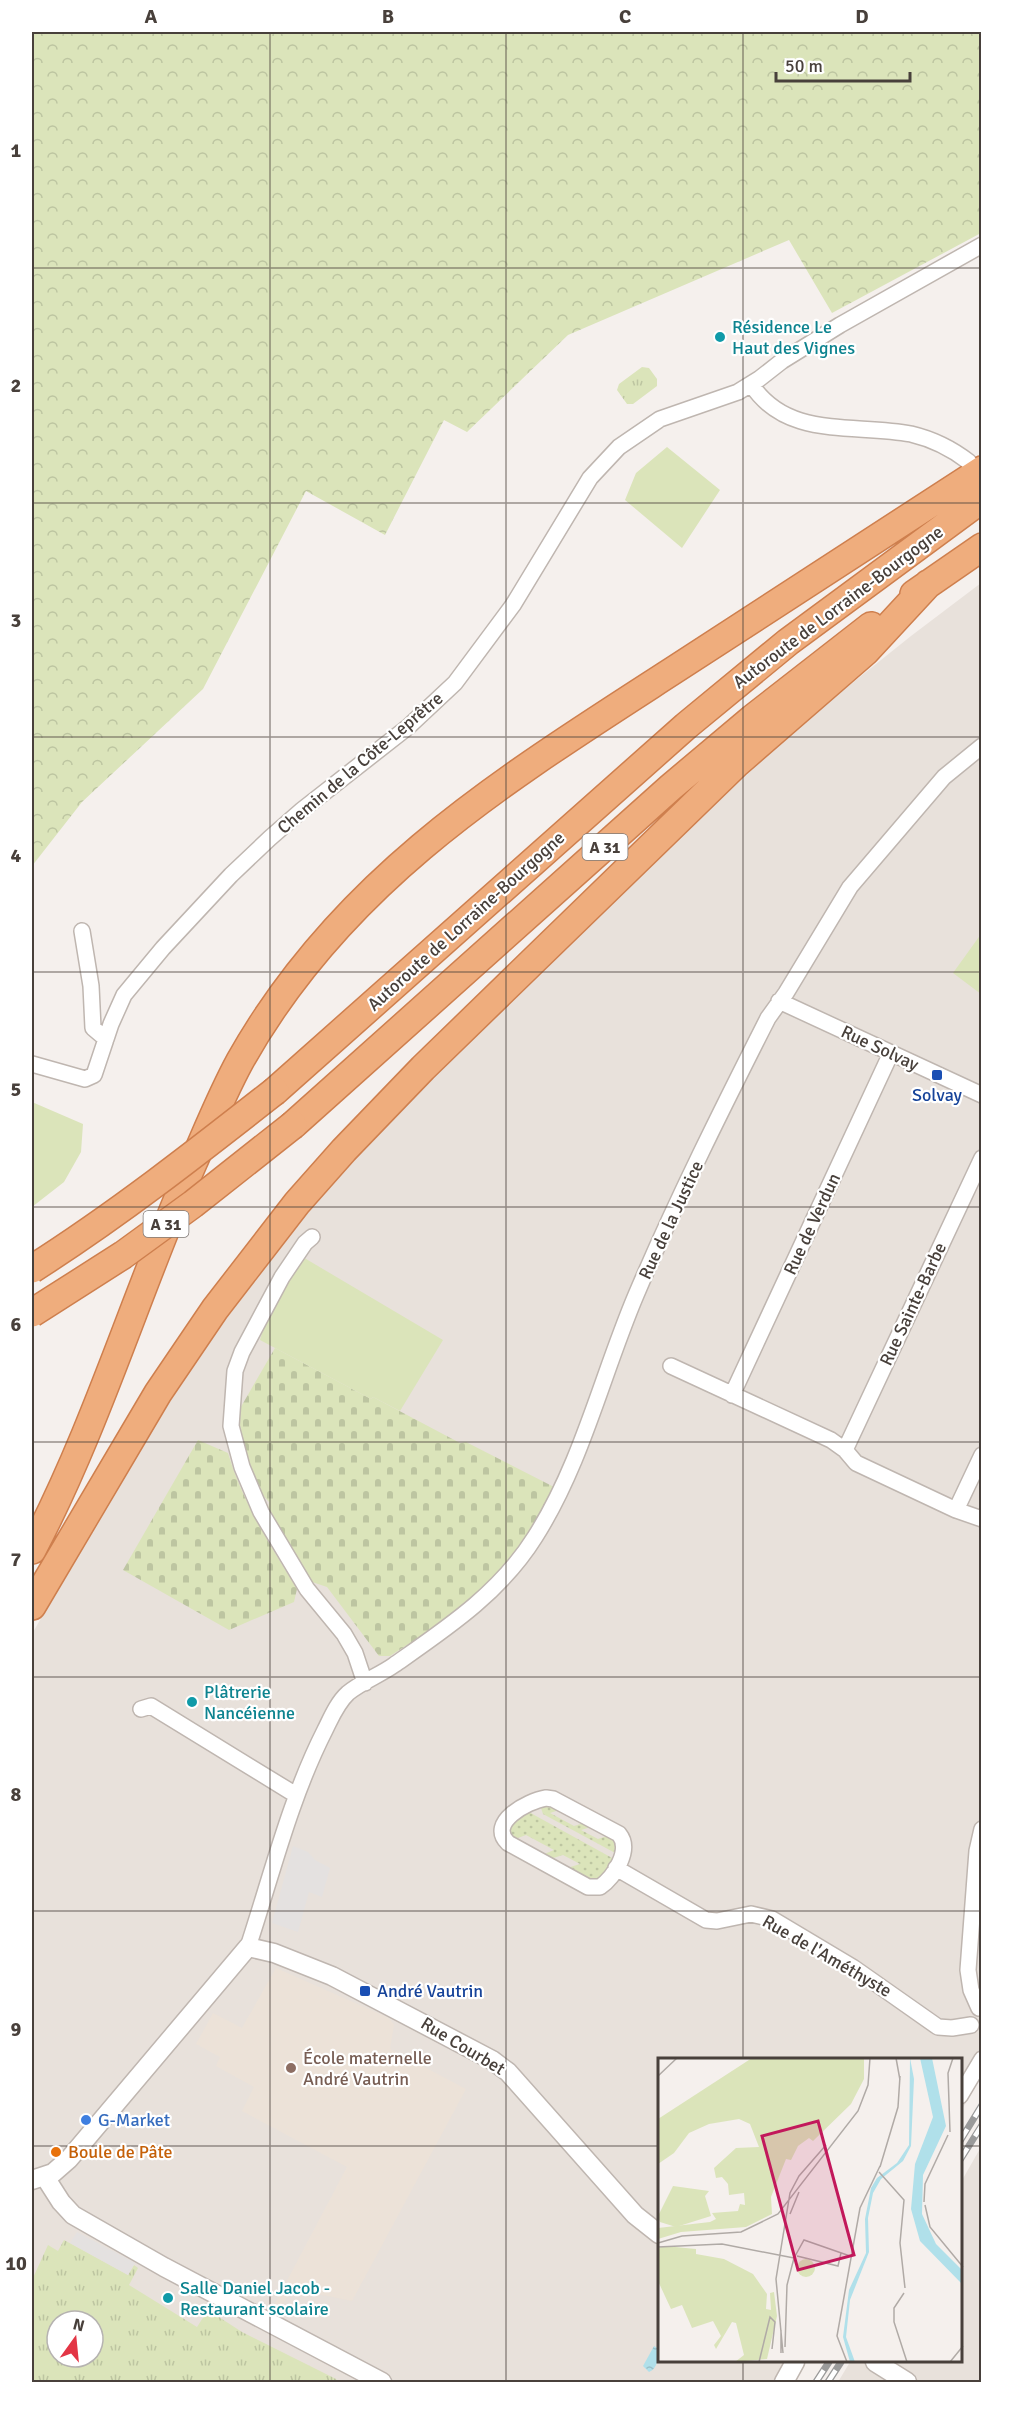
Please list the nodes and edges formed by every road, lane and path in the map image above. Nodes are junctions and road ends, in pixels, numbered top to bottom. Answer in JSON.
{"nodes":[{"id":1,"x":981,"y":245,"type":"edge"},
{"id":2,"x":751,"y":384,"type":"junction"},
{"id":3,"x":975,"y":466,"type":"edge"},
{"id":4,"x":981,"y":499,"type":"edge"},
{"id":5,"x":981,"y":547,"type":"edge"},
{"id":6,"x":928,"y":584,"type":"junction"},
{"id":7,"x":981,"y":746,"type":"edge"},
{"id":8,"x":82,"y":931,"type":"dead end"},
{"id":9,"x":779,"y":1001,"type":"junction"},
{"id":10,"x":106,"y":1039,"type":"junction"},
{"id":11,"x":891,"y":1053,"type":"junction"},
{"id":12,"x":32,"y":1064,"type":"edge"},
{"id":13,"x":981,"y":1095,"type":"edge"},
{"id":14,"x":981,"y":1158,"type":"edge"},
{"id":15,"x":312,"y":1237,"type":"dead end"},
{"id":16,"x":32,"y":1269,"type":"edge"},
{"id":17,"x":32,"y":1314,"type":"edge"},
{"id":18,"x":672,"y":1366,"type":"dead end"},
{"id":19,"x":732,"y":1395,"type":"junction"},
{"id":20,"x":845,"y":1450,"type":"junction"},
{"id":21,"x":981,"y":1455,"type":"edge"},
{"id":22,"x":956,"y":1510,"type":"junction"},
{"id":23,"x":981,"y":1519,"type":"edge"},
{"id":24,"x":32,"y":1550,"type":"edge"},
{"id":25,"x":32,"y":1606,"type":"edge"},
{"id":26,"x":365,"y":1683,"type":"junction"},
{"id":27,"x":141,"y":1709,"type":"dead end"},
{"id":28,"x":296,"y":1795,"type":"junction"},
{"id":29,"x":981,"y":1829,"type":"edge"},
{"id":30,"x":616,"y":1868,"type":"junction"},
{"id":31,"x":248,"y":1947,"type":"junction"},
{"id":32,"x":980,"y":2008,"type":"edge"},
{"id":33,"x":976,"y":2030,"type":"edge"},
{"id":34,"x":981,"y":2059,"type":"edge"},
{"id":35,"x":962,"y":2093,"type":"edge"},
{"id":36,"x":38,"y":2178,"type":"edge"},
{"id":37,"x":658,"y":2233,"type":"edge"},
{"id":38,"x":794,"y":2363,"type":"edge"},
{"id":39,"x":878,"y":2363,"type":"edge"},
{"id":40,"x":376,"y":2381,"type":"edge"},
{"id":41,"x":905,"y":2381,"type":"edge"},
{"id":42,"x":784,"y":2382,"type":"edge"}],
"edges":[{"from":1,"to":2,"type":"street","name":"Chemin de la Côte-Leprêtre"},
{"from":2,"to":3,"type":"street"},
{"from":2,"to":10,"type":"street","name":"Chemin de la Côte-Leprêtre"},
{"from":3,"to":24,"type":"highway"},
{"from":4,"to":16,"type":"highway","name":"Autoroute de Lorraine-Bourgogne","number":"A 31","bridge":true},
{"from":5,"to":6,"type":"highway","name":"Autoroute de Lorraine-Bourgogne","number":"A 31"},
{"from":6,"to":17,"type":"highway","name":"Autoroute de Lorraine-Bourgogne","number":"A 31","bridge":true},
{"from":6,"to":25,"type":"highway"},
{"from":7,"to":9,"type":"street","name":"Rue de la Justice"},
{"from":8,"to":10,"type":"street"},
{"from":9,"to":11,"type":"street","name":"Rue Solvay"},
{"from":9,"to":26,"type":"street","name":"Rue de la Justice"},
{"from":10,"to":12,"type":"street","name":"Chemin de la Côte-Leprêtre"},
{"from":11,"to":13,"type":"street","name":"Rue Solvay"},
{"from":11,"to":19,"type":"street","name":"Rue de Verdun"},
{"from":14,"to":20,"type":"street","name":"Rue Sainte-Barbe"},
{"from":15,"to":26,"type":"street"},
{"from":18,"to":19,"type":"street"},
{"from":19,"to":20,"type":"street"},
{"from":20,"to":22,"type":"street"},
{"from":21,"to":22,"type":"street"},
{"from":22,"to":23,"type":"street"},
{"from":26,"to":28,"type":"street","name":"Rue de la Justice"},
{"from":27,"to":28,"type":"street"},
{"from":28,"to":31,"type":"street","name":"Rue de la Justice"},
{"from":29,"to":32,"type":"street"},
{"from":30,"to":30,"type":"street"},
{"from":30,"to":33,"type":"street","name":"Rue de l'Améthyste"},
{"from":31,"to":36,"type":"street"},
{"from":31,"to":37,"type":"street","name":"Rue Courbet"},
{"from":32,"to":33,"type":"street"},
{"from":34,"to":35,"type":"street"},
{"from":36,"to":40,"type":"street"},
{"from":38,"to":42,"type":"street"},
{"from":39,"to":41,"type":"street"}]}
